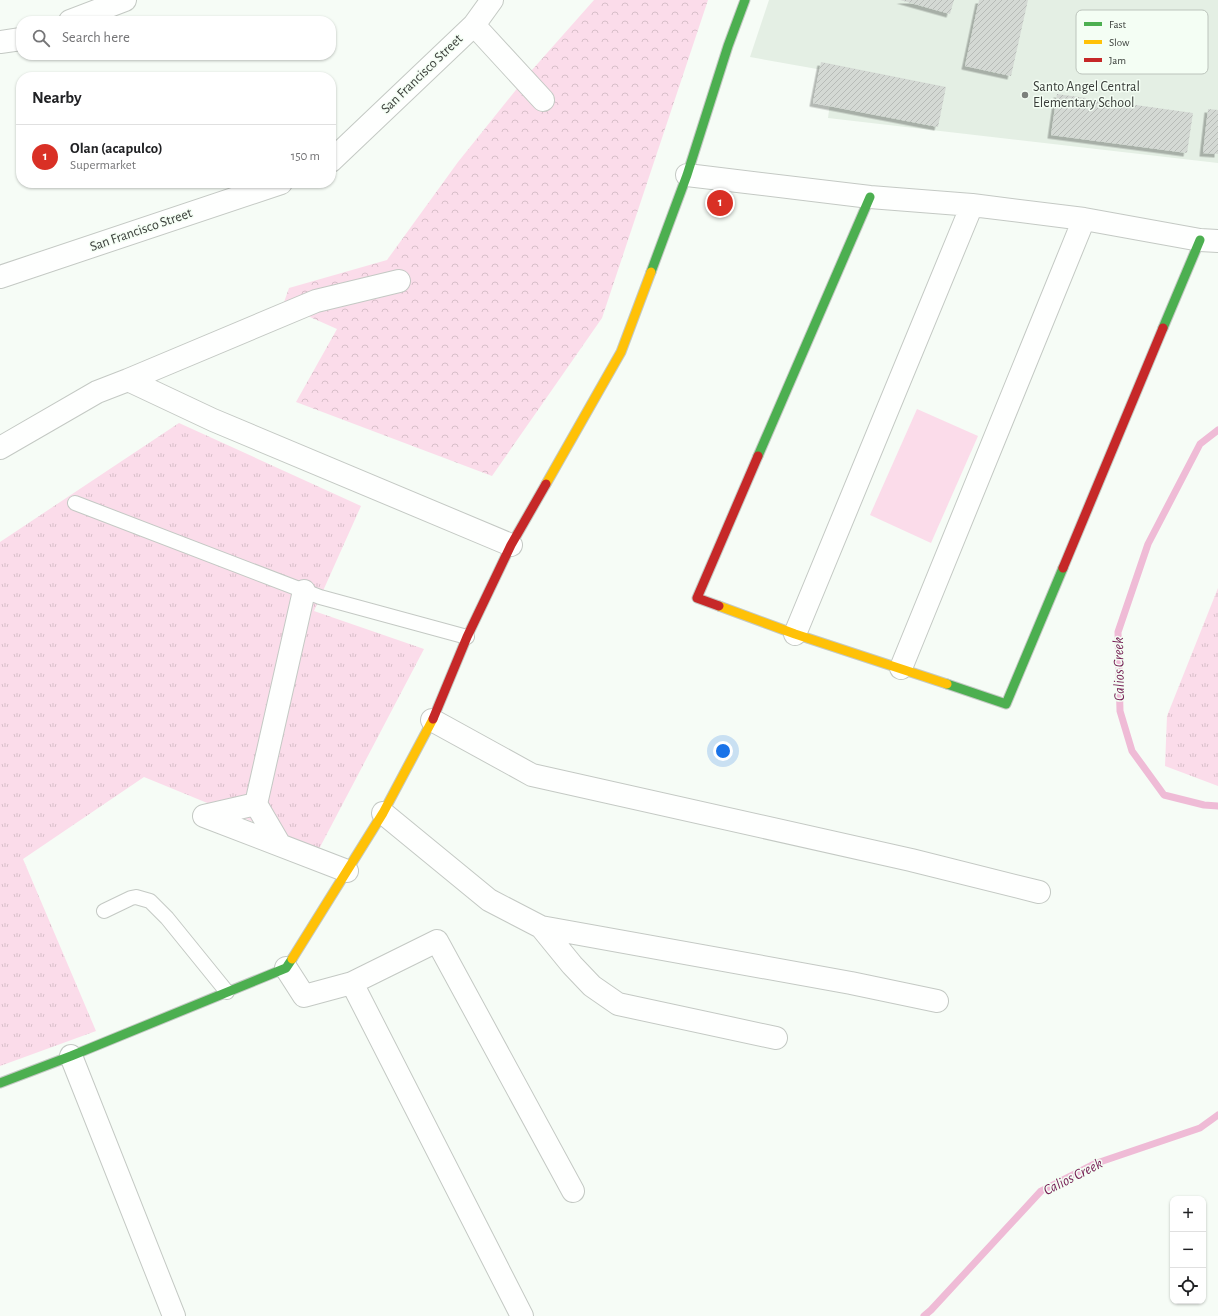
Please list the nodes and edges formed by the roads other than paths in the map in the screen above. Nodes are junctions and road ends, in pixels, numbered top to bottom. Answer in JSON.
{"nodes":[{"id":1,"x":125,"y":0,"type":"edge"},
{"id":2,"x":492,"y":0,"type":"edge"},
{"id":3,"x":745,"y":0,"type":"edge"},
{"id":4,"x":83,"y":16,"type":"edge"},
{"id":5,"x":474,"y":25,"type":"junction"},
{"id":6,"x":16,"y":40,"type":"edge"},
{"id":7,"x":0,"y":42,"type":"edge"},
{"id":8,"x":543,"y":100,"type":"dead end"},
{"id":9,"x":336,"y":156,"type":"edge"},
{"id":10,"x":687,"y":175,"type":"junction"},
{"id":11,"x":266,"y":188,"type":"edge"},
{"id":12,"x":870,"y":197,"type":"junction"},
{"id":13,"x":972,"y":205,"type":"junction"},
{"id":14,"x":1084,"y":219,"type":"junction"},
{"id":15,"x":1209,"y":240,"type":"edge"},
{"id":16,"x":0,"y":277,"type":"edge"},
{"id":17,"x":399,"y":281,"type":"dead end"},
{"id":18,"x":128,"y":380,"type":"junction"},
{"id":19,"x":0,"y":448,"type":"edge"},
{"id":20,"x":75,"y":503,"type":"dead end"},
{"id":21,"x":511,"y":545,"type":"junction"},
{"id":22,"x":304,"y":591,"type":"junction"},
{"id":23,"x":795,"y":634,"type":"junction"},
{"id":24,"x":468,"y":637,"type":"junction"},
{"id":25,"x":901,"y":668,"type":"junction"},
{"id":26,"x":432,"y":720,"type":"junction"},
{"id":27,"x":256,"y":804,"type":"junction"},
{"id":28,"x":383,"y":813,"type":"junction"},
{"id":29,"x":280,"y":845,"type":"junction"},
{"id":30,"x":347,"y":871,"type":"junction"},
{"id":31,"x":1039,"y":892,"type":"dead end"},
{"id":32,"x":104,"y":911,"type":"dead end"},
{"id":33,"x":541,"y":927,"type":"junction"},
{"id":34,"x":286,"y":968,"type":"junction"},
{"id":35,"x":352,"y":983,"type":"junction"},
{"id":36,"x":227,"y":992,"type":"junction"},
{"id":37,"x":937,"y":1001,"type":"dead end"},
{"id":38,"x":776,"y":1038,"type":"dead end"},
{"id":39,"x":71,"y":1056,"type":"junction"},
{"id":40,"x":0,"y":1083,"type":"edge"},
{"id":41,"x":573,"y":1191,"type":"dead end"},
{"id":42,"x":174,"y":1316,"type":"edge"},
{"id":43,"x":522,"y":1316,"type":"edge"}],
"edges":[{"from":1,"to":4,"type":"street"},
{"from":2,"to":5,"type":"street","name":"San Francisco Street"},
{"from":3,"to":10,"type":"street"},
{"from":5,"to":8,"type":"street"},
{"from":5,"to":9,"type":"street","name":"San Francisco Street"},
{"from":6,"to":7,"type":"street"},
{"from":10,"to":12,"type":"street"},
{"from":10,"to":21,"type":"street"},
{"from":11,"to":16,"type":"street","name":"San Francisco Street"},
{"from":12,"to":13,"type":"street"},
{"from":12,"to":23,"type":"street"},
{"from":13,"to":14,"type":"street"},
{"from":13,"to":23,"type":"street"},
{"from":14,"to":15,"type":"street"},
{"from":14,"to":25,"type":"street"},
{"from":15,"to":25,"type":"street"},
{"from":17,"to":18,"type":"street"},
{"from":18,"to":19,"type":"street"},
{"from":18,"to":21,"type":"street"},
{"from":20,"to":22,"type":"lane"},
{"from":21,"to":24,"type":"street"},
{"from":22,"to":24,"type":"lane"},
{"from":22,"to":27,"type":"street"},
{"from":23,"to":25,"type":"street"},
{"from":24,"to":26,"type":"street"},
{"from":26,"to":28,"type":"street"},
{"from":26,"to":31,"type":"street"},
{"from":27,"to":29,"type":"street"},
{"from":27,"to":29,"type":"street"},
{"from":28,"to":30,"type":"street"},
{"from":28,"to":33,"type":"street"},
{"from":29,"to":30,"type":"street"},
{"from":30,"to":34,"type":"street"},
{"from":32,"to":36,"type":"lane"},
{"from":33,"to":37,"type":"street"},
{"from":33,"to":38,"type":"street"},
{"from":34,"to":35,"type":"street"},
{"from":34,"to":36,"type":"street"},
{"from":35,"to":41,"type":"street"},
{"from":35,"to":43,"type":"street"},
{"from":36,"to":39,"type":"street"},
{"from":39,"to":40,"type":"street"},
{"from":39,"to":42,"type":"street"}]}
